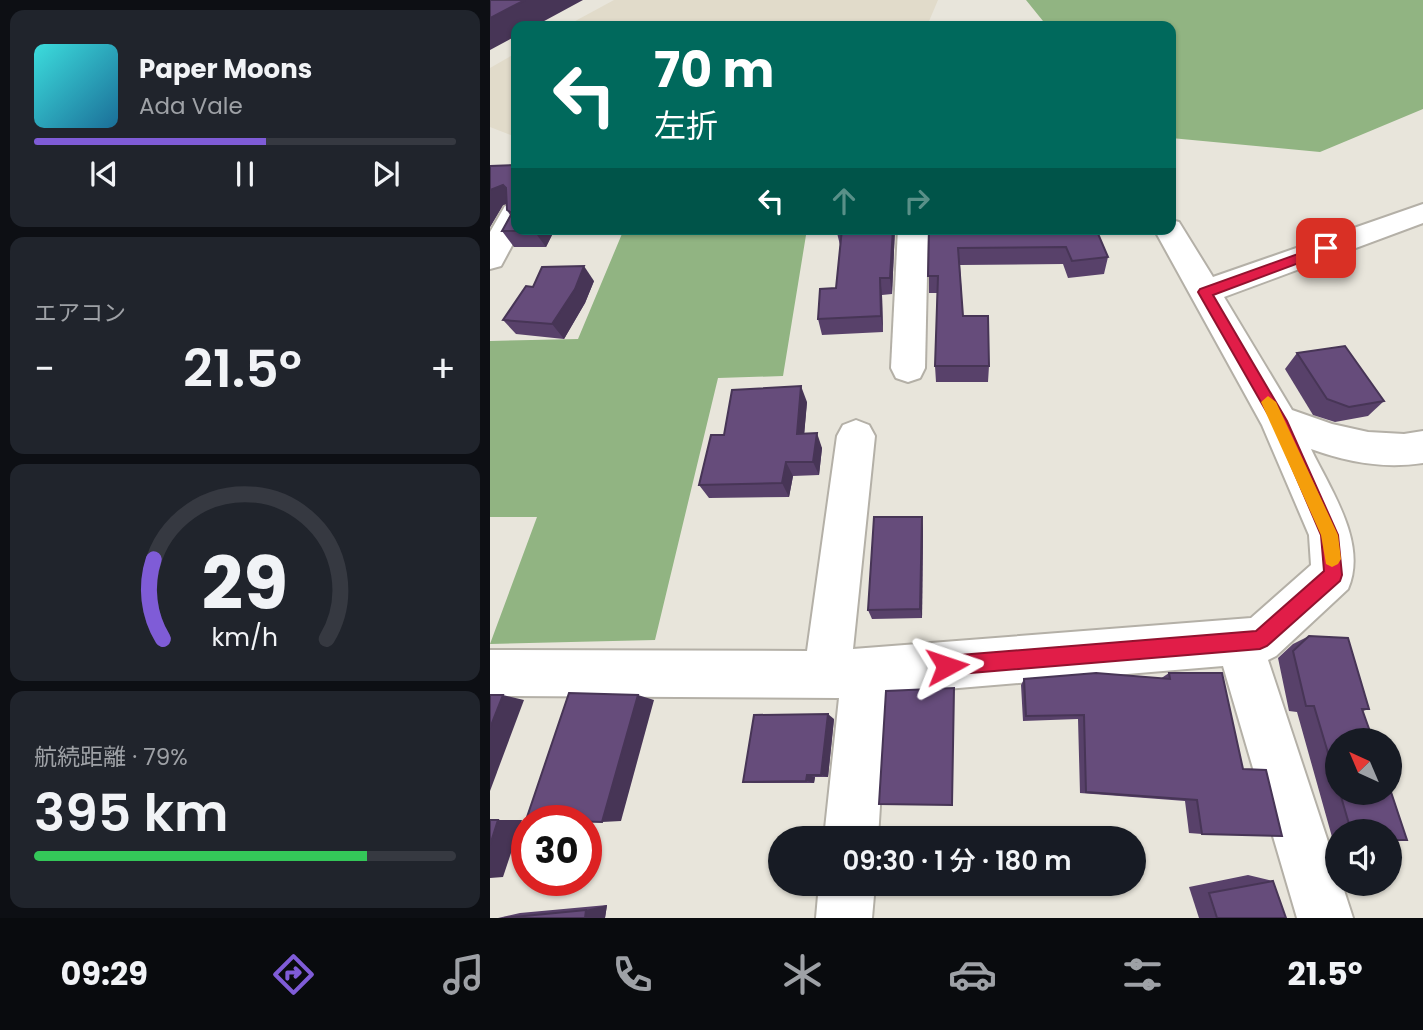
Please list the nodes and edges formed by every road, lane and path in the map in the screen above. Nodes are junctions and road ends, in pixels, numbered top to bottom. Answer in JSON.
{"nodes":[{"id":1,"x":507,"y":213,"type":"edge"},
{"id":2,"x":1423,"y":213,"type":"edge"},
{"id":3,"x":912,"y":235,"type":"edge"},
{"id":4,"x":1172,"y":235,"type":"edge"},
{"id":5,"x":490,"y":259,"type":"edge"},
{"id":6,"x":1205,"y":292,"type":"junction"},
{"id":7,"x":908,"y":368,"type":"dead end"},
{"id":8,"x":1279,"y":421,"type":"junction"},
{"id":9,"x":856,"y":436,"type":"dead end"},
{"id":10,"x":1423,"y":447,"type":"edge"},
{"id":11,"x":1239,"y":641,"type":"junction"},
{"id":12,"x":490,"y":673,"type":"edge"},
{"id":13,"x":846,"y":674,"type":"junction"},
{"id":14,"x":851,"y":826,"type":"edge"},
{"id":15,"x":846,"y":896,"type":"edge"},
{"id":16,"x":844,"y":918,"type":"edge"},
{"id":17,"x":1325,"y":918,"type":"edge"}],
"edges":[{"from":1,"to":5,"type":"street"},
{"from":2,"to":6,"type":"street"},
{"from":3,"to":7,"type":"street"},
{"from":4,"to":6,"type":"street"},
{"from":6,"to":8,"type":"street"},
{"from":8,"to":10,"type":"street"},
{"from":8,"to":11,"type":"street"},
{"from":9,"to":13,"type":"street"},
{"from":11,"to":13,"type":"street"},
{"from":11,"to":17,"type":"street"},
{"from":12,"to":13,"type":"street"},
{"from":13,"to":14,"type":"street"},
{"from":15,"to":16,"type":"street"}]}
